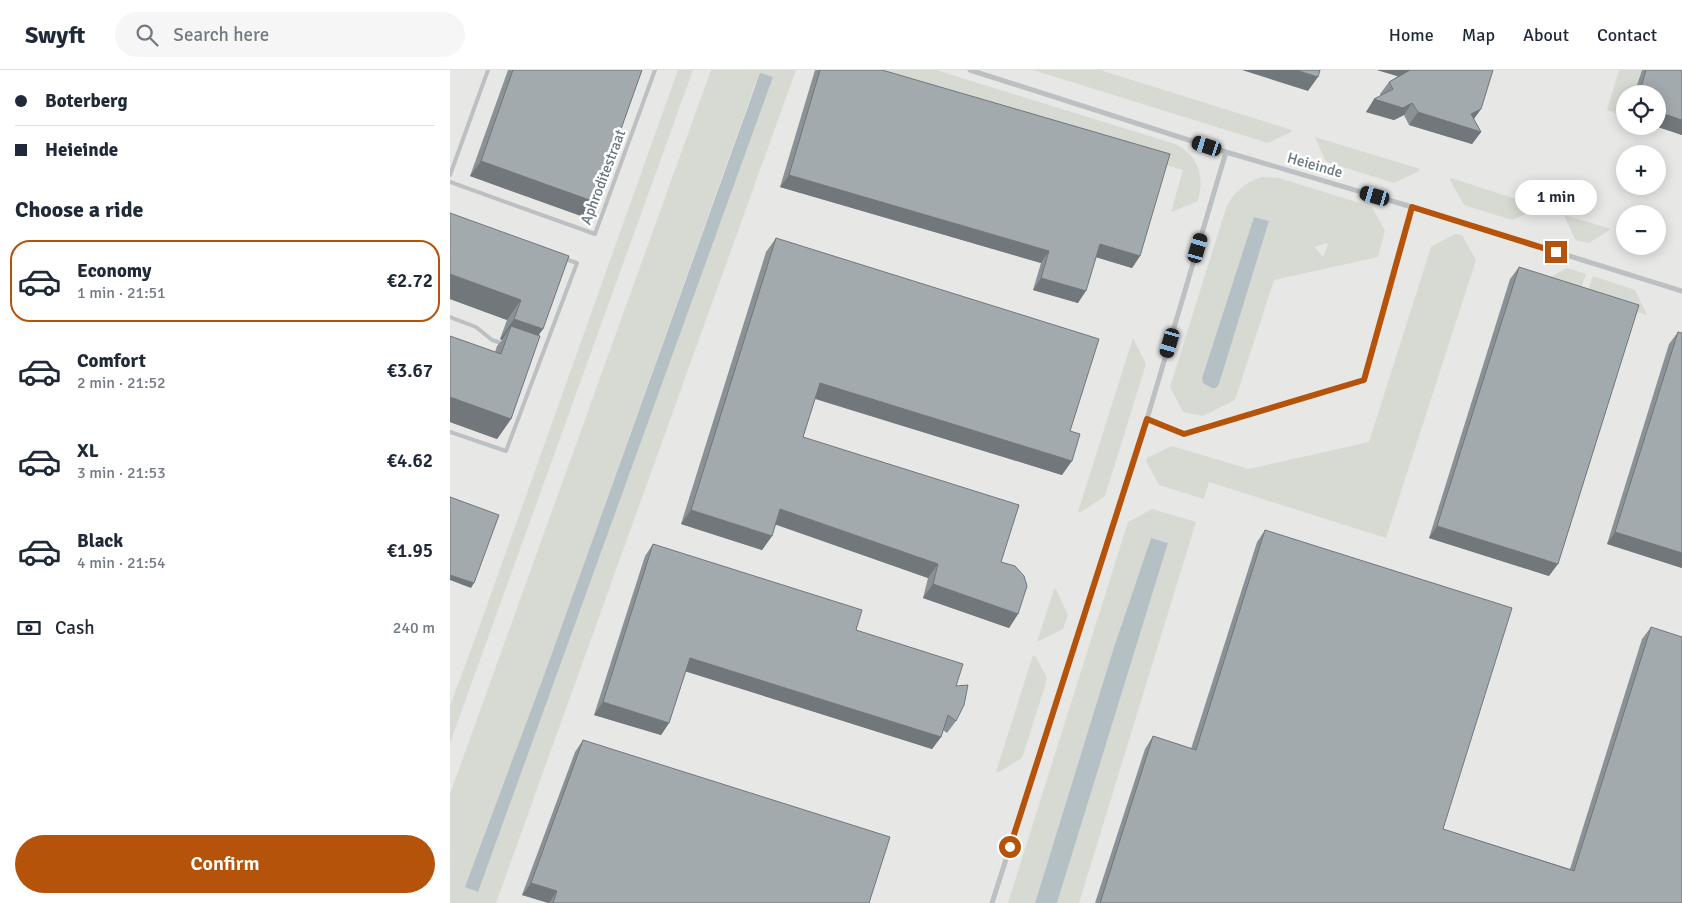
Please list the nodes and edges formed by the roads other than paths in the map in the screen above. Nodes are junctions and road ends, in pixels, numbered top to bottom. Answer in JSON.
{"nodes":[{"id":1,"x":488,"y":70,"type":"edge"},
{"id":2,"x":655,"y":70,"type":"edge"},
{"id":3,"x":970,"y":70,"type":"edge"},
{"id":4,"x":1226,"y":152,"type":"junction"},
{"id":5,"x":450,"y":175,"type":"edge"},
{"id":6,"x":450,"y":182,"type":"edge"},
{"id":7,"x":1412,"y":207,"type":"junction"},
{"id":8,"x":559,"y":256,"type":"edge"},
{"id":9,"x":1682,"y":290,"type":"edge"},
{"id":10,"x":450,"y":317,"type":"edge"},
{"id":11,"x":508,"y":346,"type":"edge"},
{"id":12,"x":533,"y":355,"type":"edge"},
{"id":13,"x":541,"y":358,"type":"junction"},
{"id":14,"x":1147,"y":419,"type":"junction"},
{"id":15,"x":450,"y":432,"type":"edge"},
{"id":16,"x":992,"y":903,"type":"edge"}],
"edges":[{"from":1,"to":5,"type":"lane"},
{"from":2,"to":6,"type":"lane","name":"Aphroditestraat"},
{"from":3,"to":4,"type":"street","name":"Heieinde"},
{"from":4,"to":7,"type":"street","name":"Heieinde"},
{"from":4,"to":14,"type":"street"},
{"from":7,"to":9,"type":"street","name":"Heieinde"},
{"from":7,"to":14,"type":"lane"},
{"from":8,"to":13,"type":"lane"},
{"from":10,"to":11,"type":"lane"},
{"from":12,"to":13,"type":"lane"},
{"from":13,"to":15,"type":"lane"},
{"from":14,"to":16,"type":"street"}]}
